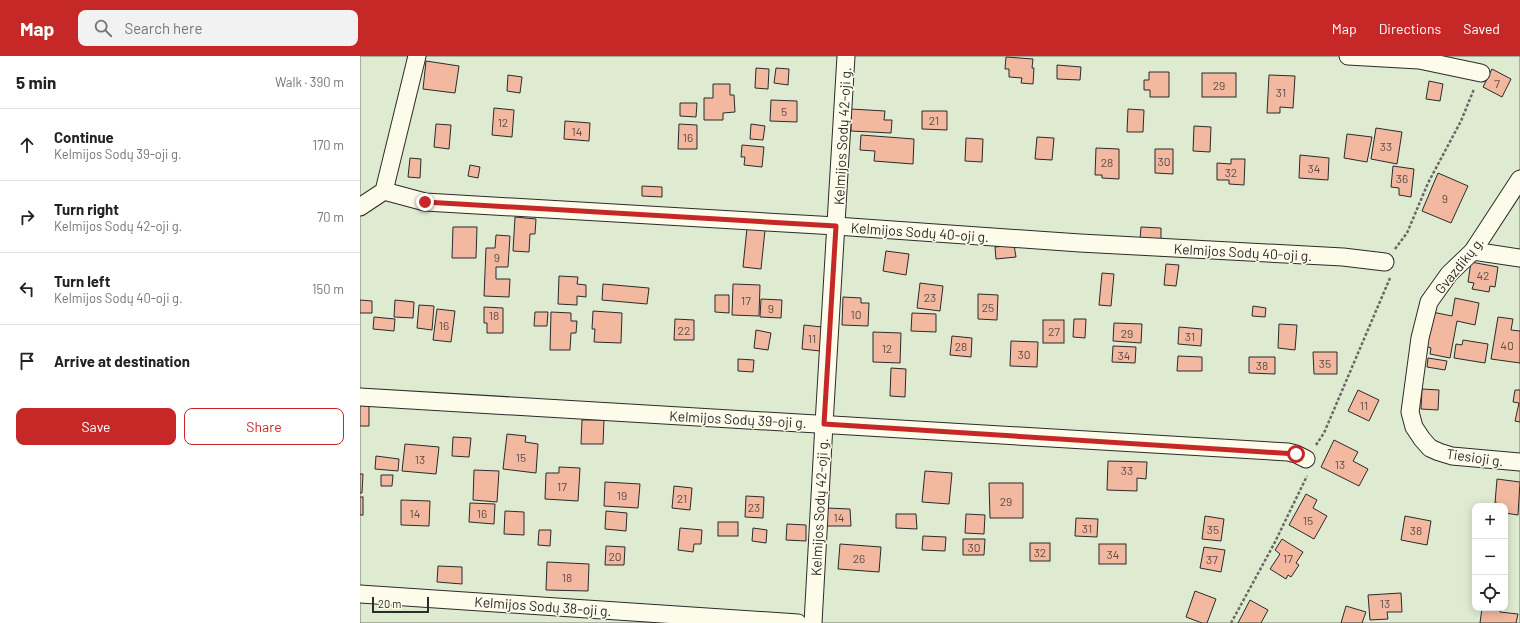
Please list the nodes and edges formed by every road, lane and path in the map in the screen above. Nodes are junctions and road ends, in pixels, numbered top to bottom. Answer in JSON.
{"nodes":[{"id":1,"x":417,"y":56,"type":"edge"},
{"id":2,"x":846,"y":56,"type":"edge"},
{"id":3,"x":1348,"y":56,"type":"edge"},
{"id":4,"x":1481,"y":73,"type":"joint"},
{"id":5,"x":1520,"y":178,"type":"edge"},
{"id":6,"x":384,"y":191,"type":"junction"},
{"id":7,"x":360,"y":207,"type":"edge"},
{"id":8,"x":836,"y":226,"type":"junction"},
{"id":9,"x":1473,"y":251,"type":"junction"},
{"id":10,"x":1520,"y":258,"type":"edge"},
{"id":11,"x":1385,"y":262,"type":"junction"},
{"id":12,"x":360,"y":397,"type":"edge"},
{"id":13,"x":824,"y":424,"type":"junction"},
{"id":14,"x":1430,"y":448,"type":"joint"},
{"id":15,"x":1306,"y":459,"type":"junction"},
{"id":16,"x":1520,"y":462,"type":"edge"},
{"id":17,"x":360,"y":594,"type":"edge"},
{"id":18,"x":798,"y":623,"type":"edge"},
{"id":19,"x":813,"y":623,"type":"edge"},
{"id":20,"x":1231,"y":623,"type":"edge"}],
"edges":[{"from":1,"to":6,"type":"street"},
{"from":2,"to":8,"type":"street","name":"Kelmijos Sodų 42-oji g."},
{"from":3,"to":4,"type":"street"},
{"from":4,"to":11,"type":"path"},
{"from":5,"to":9,"type":"street","name":"Gvazdikų g."},
{"from":6,"to":7,"type":"street"},
{"from":6,"to":8,"type":"street","name":"Kelmijos Sodų 40-oji g."},
{"from":8,"to":11,"type":"street","name":"Kelmijos Sodų 40-oji g."},
{"from":8,"to":13,"type":"street","name":"Kelmijos Sodų 42-oji g."},
{"from":9,"to":10,"type":"street"},
{"from":9,"to":14,"type":"street","name":"Gvazdikų g."},
{"from":11,"to":15,"type":"path"},
{"from":12,"to":13,"type":"street","name":"Kelmijos Sodų 39-oji g."},
{"from":13,"to":15,"type":"street","name":"Kelmijos Sodų 39-oji g."},
{"from":13,"to":19,"type":"street","name":"Kelmijos Sodų 42-oji g."},
{"from":14,"to":16,"type":"street","name":"Tiesioji g."},
{"from":15,"to":20,"type":"path"},
{"from":17,"to":18,"type":"street","name":"Kelmijos Sodų 38-oji g."}]}
